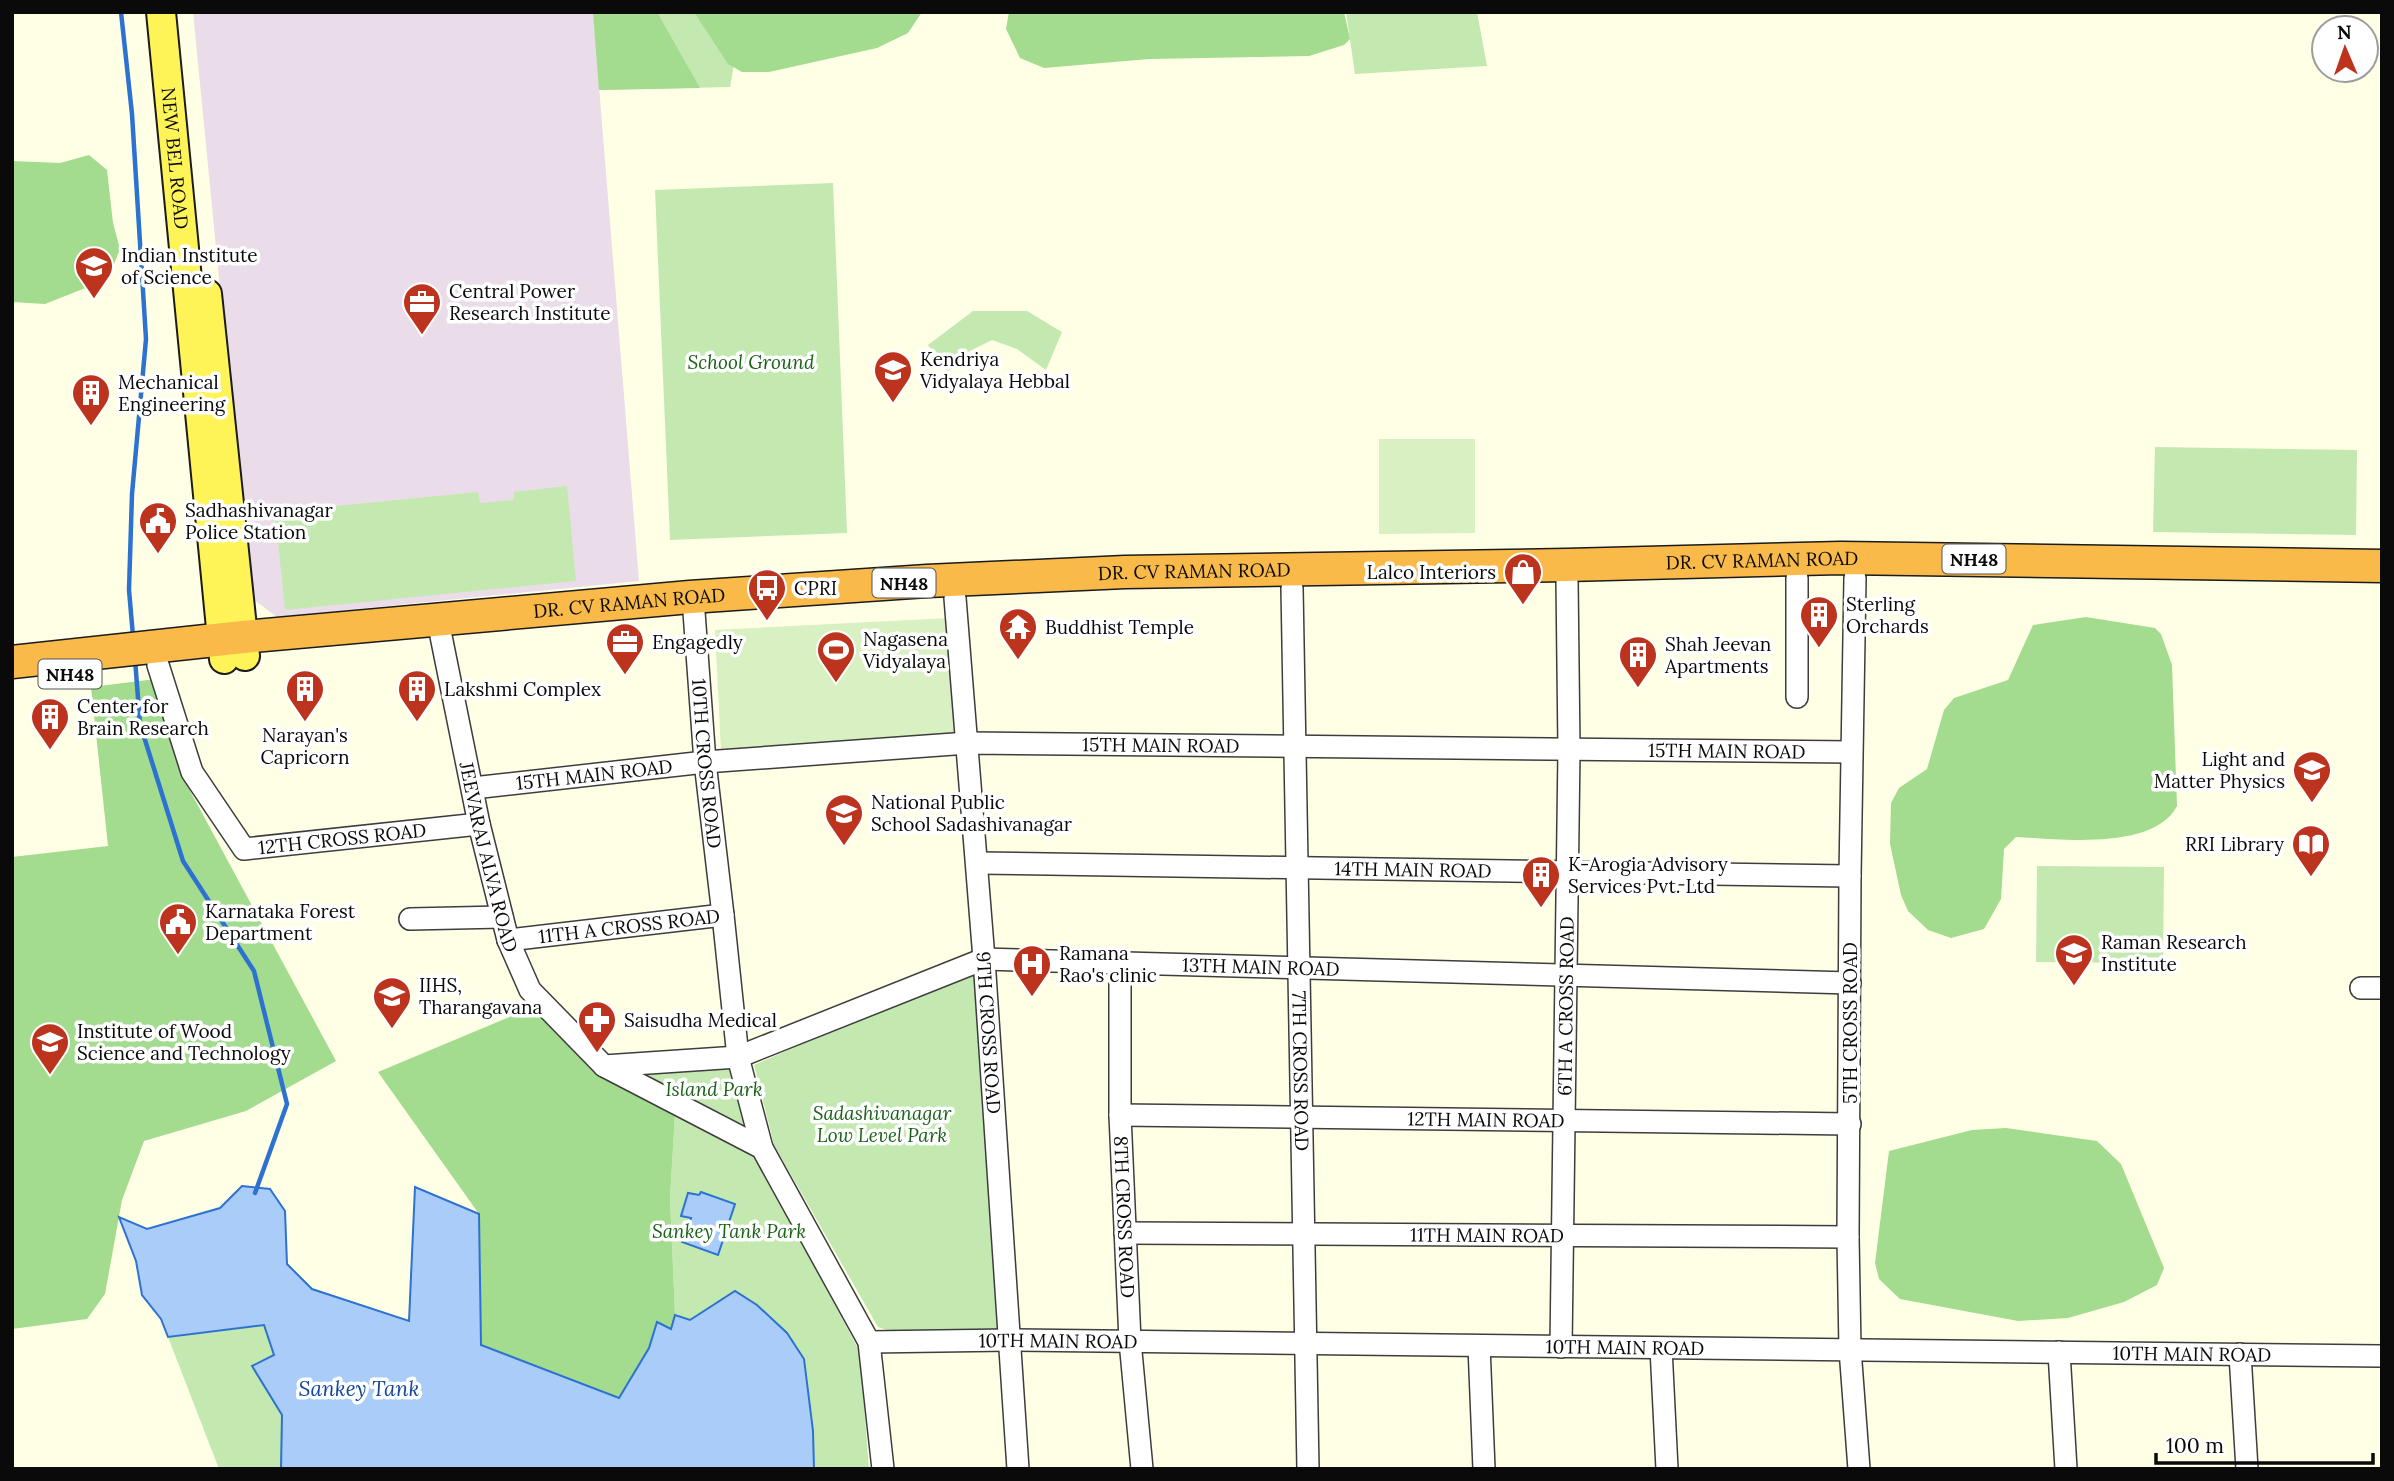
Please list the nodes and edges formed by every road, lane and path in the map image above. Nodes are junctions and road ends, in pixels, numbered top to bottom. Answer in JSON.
{"nodes":[{"id":1,"x":162,"y":12,"type":"edge"},
{"id":2,"x":179,"y":12,"type":"edge"},
{"id":3,"x":2382,"y":566,"type":"edge"},
{"id":4,"x":1797,"y":578,"type":"junction"},
{"id":5,"x":1855,"y":578,"type":"junction"},
{"id":6,"x":1567,"y":580,"type":"junction"},
{"id":7,"x":1292,"y":588,"type":"junction"},
{"id":8,"x":2382,"y":588,"type":"edge"},
{"id":9,"x":955,"y":598,"type":"junction"},
{"id":10,"x":694,"y":612,"type":"junction"},
{"id":11,"x":443,"y":644,"type":"junction"},
{"id":12,"x":234,"y":648,"type":"junction"},
{"id":13,"x":140,"y":660,"type":"junction"},
{"id":14,"x":12,"y":662,"type":"edge"},
{"id":15,"x":12,"y":679,"type":"edge"},
{"id":16,"x":1797,"y":697,"type":"dead end"},
{"id":17,"x":968,"y":743,"type":"junction"},
{"id":18,"x":1295,"y":747,"type":"junction"},
{"id":19,"x":1569,"y":750,"type":"junction"},
{"id":20,"x":1851,"y":752,"type":"junction"},
{"id":21,"x":705,"y":762,"type":"junction"},
{"id":22,"x":473,"y":788,"type":"junction"},
{"id":23,"x":480,"y":824,"type":"junction"},
{"id":24,"x":977,"y":863,"type":"junction"},
{"id":25,"x":1297,"y":868,"type":"junction"},
{"id":26,"x":1567,"y":872,"type":"junction"},
{"id":27,"x":1850,"y":876,"type":"junction"},
{"id":28,"x":723,"y":915,"type":"junction"},
{"id":29,"x":502,"y":917,"type":"junction"},
{"id":30,"x":410,"y":919,"type":"dead end"},
{"id":31,"x":508,"y":940,"type":"junction"},
{"id":32,"x":984,"y":959,"type":"junction"},
{"id":33,"x":1120,"y":963,"type":"junction"},
{"id":34,"x":1299,"y":967,"type":"junction"},
{"id":35,"x":1567,"y":975,"type":"junction"},
{"id":36,"x":1850,"y":983,"type":"junction"},
{"id":37,"x":738,"y":1057,"type":"junction"},
{"id":38,"x":604,"y":1066,"type":"junction"},
{"id":39,"x":1120,"y":1115,"type":"junction"},
{"id":40,"x":1302,"y":1117,"type":"junction"},
{"id":41,"x":1564,"y":1121,"type":"junction"},
{"id":42,"x":1850,"y":1124,"type":"junction"},
{"id":43,"x":762,"y":1148,"type":"junction"},
{"id":44,"x":1125,"y":1233,"type":"junction"},
{"id":45,"x":1304,"y":1234,"type":"junction"},
{"id":46,"x":1563,"y":1236,"type":"junction"},
{"id":47,"x":1848,"y":1237,"type":"junction"},
{"id":48,"x":1009,"y":1340,"type":"junction"},
{"id":49,"x":869,"y":1342,"type":"junction"},
{"id":50,"x":1130,"y":1342,"type":"junction"},
{"id":51,"x":1306,"y":1343,"type":"junction"},
{"id":52,"x":1479,"y":1346,"type":"junction"},
{"id":53,"x":1561,"y":1347,"type":"junction"},
{"id":54,"x":1661,"y":1348,"type":"junction"},
{"id":55,"x":1850,"y":1349,"type":"junction"},
{"id":56,"x":2059,"y":1352,"type":"junction"},
{"id":57,"x":2240,"y":1354,"type":"junction"},
{"id":58,"x":2382,"y":1356,"type":"edge"},
{"id":59,"x":883,"y":1469,"type":"edge"},
{"id":60,"x":1018,"y":1469,"type":"edge"},
{"id":61,"x":1142,"y":1469,"type":"edge"},
{"id":62,"x":1308,"y":1469,"type":"edge"},
{"id":63,"x":1484,"y":1469,"type":"edge"},
{"id":64,"x":1667,"y":1469,"type":"edge"},
{"id":65,"x":1859,"y":1469,"type":"edge"},
{"id":66,"x":2066,"y":1469,"type":"edge"},
{"id":67,"x":2248,"y":1469,"type":"edge"}],
"edges":[{"from":1,"to":12,"type":"main road","name":"NEW BEL ROAD"},
{"from":2,"to":12,"type":"main road","name":"NEW BEL ROAD"},
{"from":3,"to":12,"type":"highway","name":"DR. CV RAMAN ROAD","number":"NH48"},
{"from":4,"to":5,"type":"highway","name":"DR. CV RAMAN ROAD","number":"NH48"},
{"from":4,"to":6,"type":"highway","name":"DR. CV RAMAN ROAD","number":"NH48"},
{"from":4,"to":16,"type":"street"},
{"from":5,"to":8,"type":"highway","name":"DR. CV RAMAN ROAD","number":"NH48"},
{"from":5,"to":20,"type":"street","name":"5TH CROSS ROAD"},
{"from":6,"to":7,"type":"highway","name":"DR. CV RAMAN ROAD","number":"NH48"},
{"from":6,"to":19,"type":"street","name":"6TH A CROSS ROAD"},
{"from":7,"to":9,"type":"highway","name":"DR. CV RAMAN ROAD","number":"NH48"},
{"from":7,"to":18,"type":"street","name":"7TH CROSS ROAD"},
{"from":9,"to":10,"type":"highway","name":"DR. CV RAMAN ROAD","number":"NH48"},
{"from":9,"to":17,"type":"street","name":"9TH CROSS ROAD"},
{"from":10,"to":11,"type":"highway","name":"DR. CV RAMAN ROAD","number":"NH48"},
{"from":10,"to":21,"type":"street","name":"10TH CROSS ROAD"},
{"from":11,"to":12,"type":"highway","name":"DR. CV RAMAN ROAD","number":"NH48"},
{"from":11,"to":22,"type":"street","name":"JEEVARAJ ALVA ROAD"},
{"from":12,"to":13,"type":"highway","name":"DR. CV RAMAN ROAD","number":"NH48"},
{"from":13,"to":14,"type":"highway","name":"DR. CV RAMAN ROAD","number":"NH48"},
{"from":13,"to":15,"type":"highway","name":"DR. CV RAMAN ROAD","number":"NH48"},
{"from":13,"to":23,"type":"street","name":"12TH CROSS ROAD"},
{"from":17,"to":18,"type":"street","name":"15TH MAIN ROAD"},
{"from":17,"to":21,"type":"street","name":"15TH MAIN ROAD"},
{"from":17,"to":24,"type":"street","name":"9TH CROSS ROAD"},
{"from":18,"to":19,"type":"street","name":"15TH MAIN ROAD"},
{"from":18,"to":25,"type":"street","name":"7TH CROSS ROAD"},
{"from":19,"to":20,"type":"street","name":"15TH MAIN ROAD"},
{"from":19,"to":26,"type":"street","name":"6TH A CROSS ROAD"},
{"from":20,"to":27,"type":"street","name":"5TH CROSS ROAD"},
{"from":21,"to":22,"type":"street","name":"15TH MAIN ROAD"},
{"from":21,"to":28,"type":"street","name":"10TH CROSS ROAD"},
{"from":22,"to":23,"type":"street","name":"JEEVARAJ ALVA ROAD"},
{"from":23,"to":29,"type":"street","name":"JEEVARAJ ALVA ROAD"},
{"from":24,"to":25,"type":"street","name":"14TH MAIN ROAD"},
{"from":24,"to":32,"type":"street","name":"9TH CROSS ROAD"},
{"from":25,"to":26,"type":"street","name":"14TH MAIN ROAD"},
{"from":25,"to":34,"type":"street","name":"7TH CROSS ROAD"},
{"from":26,"to":27,"type":"street","name":"14TH MAIN ROAD"},
{"from":26,"to":35,"type":"street","name":"6TH A CROSS ROAD"},
{"from":27,"to":36,"type":"street","name":"5TH CROSS ROAD"},
{"from":28,"to":31,"type":"street","name":"11TH A CROSS ROAD"},
{"from":28,"to":37,"type":"street","name":"11TH A CROSS ROAD"},
{"from":29,"to":30,"type":"street"},
{"from":29,"to":31,"type":"street","name":"JEEVARAJ ALVA ROAD"},
{"from":31,"to":38,"type":"street","name":"JEEVARAJ ALVA ROAD"},
{"from":32,"to":33,"type":"street","name":"13TH MAIN ROAD"},
{"from":32,"to":37,"type":"street","name":"13TH MAIN ROAD"},
{"from":32,"to":48,"type":"street","name":"9TH CROSS ROAD"},
{"from":33,"to":34,"type":"street","name":"13TH MAIN ROAD"},
{"from":33,"to":39,"type":"street","name":"8TH CROSS ROAD"},
{"from":34,"to":35,"type":"street","name":"13TH MAIN ROAD"},
{"from":34,"to":40,"type":"street","name":"7TH CROSS ROAD"},
{"from":35,"to":36,"type":"street","name":"13TH MAIN ROAD"},
{"from":35,"to":41,"type":"street","name":"6TH A CROSS ROAD"},
{"from":36,"to":42,"type":"street","name":"5TH CROSS ROAD"},
{"from":37,"to":38,"type":"street","name":"13TH MAIN ROAD"},
{"from":37,"to":43,"type":"street","name":"11TH A CROSS ROAD"},
{"from":38,"to":43,"type":"street","name":"JEEVARAJ ALVA ROAD"},
{"from":39,"to":40,"type":"street","name":"12TH MAIN ROAD"},
{"from":39,"to":44,"type":"street","name":"8TH CROSS ROAD"},
{"from":40,"to":41,"type":"street","name":"12TH MAIN ROAD"},
{"from":40,"to":45,"type":"street","name":"7TH CROSS ROAD"},
{"from":41,"to":42,"type":"street","name":"12TH MAIN ROAD"},
{"from":41,"to":46,"type":"street","name":"6TH A CROSS ROAD"},
{"from":42,"to":47,"type":"street","name":"5TH CROSS ROAD"},
{"from":43,"to":49,"type":"street"},
{"from":44,"to":45,"type":"street","name":"11TH MAIN ROAD"},
{"from":44,"to":50,"type":"street","name":"8TH CROSS ROAD"},
{"from":45,"to":46,"type":"street","name":"11TH MAIN ROAD"},
{"from":45,"to":51,"type":"street","name":"7TH CROSS ROAD"},
{"from":46,"to":47,"type":"street","name":"11TH MAIN ROAD"},
{"from":46,"to":53,"type":"street","name":"6TH A CROSS ROAD"},
{"from":47,"to":55,"type":"street","name":"5TH CROSS ROAD"},
{"from":48,"to":49,"type":"street","name":"10TH MAIN ROAD"},
{"from":48,"to":50,"type":"street","name":"10TH MAIN ROAD"},
{"from":48,"to":60,"type":"street","name":"9TH CROSS ROAD"},
{"from":49,"to":59,"type":"street"},
{"from":50,"to":51,"type":"street","name":"10TH MAIN ROAD"},
{"from":50,"to":61,"type":"street","name":"8TH CROSS ROAD"},
{"from":51,"to":52,"type":"street","name":"10TH MAIN ROAD"},
{"from":51,"to":62,"type":"street","name":"7TH CROSS ROAD"},
{"from":52,"to":53,"type":"street","name":"10TH MAIN ROAD"},
{"from":52,"to":63,"type":"street"},
{"from":53,"to":54,"type":"street","name":"10TH MAIN ROAD"},
{"from":54,"to":55,"type":"street","name":"10TH MAIN ROAD"},
{"from":54,"to":64,"type":"street"},
{"from":55,"to":56,"type":"street","name":"10TH MAIN ROAD"},
{"from":55,"to":65,"type":"street","name":"5TH CROSS ROAD"},
{"from":56,"to":57,"type":"street","name":"10TH MAIN ROAD"},
{"from":56,"to":66,"type":"street"},
{"from":57,"to":58,"type":"street","name":"10TH MAIN ROAD"},
{"from":57,"to":67,"type":"street"}]}
